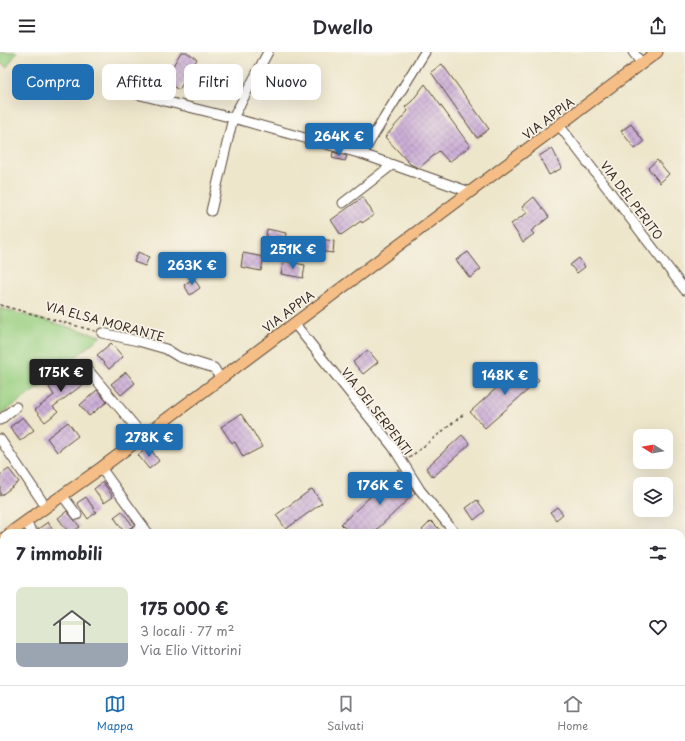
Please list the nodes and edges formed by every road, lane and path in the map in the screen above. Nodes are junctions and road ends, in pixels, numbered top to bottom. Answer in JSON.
{"nodes":[{"id":1,"x":268,"y":52,"type":"edge"},
{"id":2,"x":425,"y":52,"type":"edge"},
{"id":3,"x":633,"y":52,"type":"edge"},
{"id":4,"x":657,"y":52,"type":"edge"},
{"id":5,"x":642,"y":64,"type":"junction"},
{"id":6,"x":163,"y":100,"type":"edge"},
{"id":7,"x":233,"y":118,"type":"junction"},
{"id":8,"x":559,"y":125,"type":"junction"},
{"id":9,"x":362,"y":154,"type":"junction"},
{"id":10,"x":392,"y":165,"type":"junction"},
{"id":11,"x":470,"y":192,"type":"junction"},
{"id":12,"x":343,"y":203,"type":"dead end"},
{"id":13,"x":211,"y":211,"type":"dead end"},
{"id":14,"x":685,"y":290,"type":"edge"},
{"id":15,"x":0,"y":305,"type":"edge"},
{"id":16,"x":294,"y":324,"type":"junction"},
{"id":17,"x":102,"y":333,"type":"joint"},
{"id":18,"x":84,"y":364,"type":"dead end"},
{"id":19,"x":220,"y":378,"type":"junction"},
{"id":20,"x":16,"y":407,"type":"dead end"},
{"id":21,"x":464,"y":414,"type":"dead end"},
{"id":22,"x":0,"y":420,"type":"edge"},
{"id":23,"x":143,"y":436,"type":"junction"},
{"id":24,"x":0,"y":438,"type":"edge"},
{"id":25,"x":403,"y":462,"type":"junction"},
{"id":26,"x":101,"y":468,"type":"junction"},
{"id":27,"x":62,"y":495,"type":"junction"},
{"id":28,"x":46,"y":507,"type":"junction"},
{"id":29,"x":77,"y":515,"type":"dead end"},
{"id":30,"x":25,"y":522,"type":"junction"},
{"id":31,"x":15,"y":529,"type":"edge"},
{"id":32,"x":30,"y":529,"type":"edge"},
{"id":33,"x":144,"y":529,"type":"edge"},
{"id":34,"x":452,"y":529,"type":"edge"}],
"edges":[{"from":1,"to":7,"type":"street"},
{"from":2,"to":9,"type":"street"},
{"from":3,"to":5,"type":"street"},
{"from":4,"to":5,"type":"main road","name":"VIA APPIA"},
{"from":5,"to":8,"type":"main road","name":"VIA APPIA"},
{"from":6,"to":7,"type":"street"},
{"from":7,"to":9,"type":"street"},
{"from":7,"to":13,"type":"street"},
{"from":8,"to":11,"type":"main road","name":"VIA APPIA"},
{"from":8,"to":14,"type":"street","name":"VIA DEL PERITO"},
{"from":9,"to":10,"type":"street"},
{"from":10,"to":11,"type":"street"},
{"from":10,"to":12,"type":"street"},
{"from":11,"to":16,"type":"main road","name":"VIA APPIA"},
{"from":15,"to":17,"type":"path","name":"VIA ELSA MORANTE"},
{"from":16,"to":19,"type":"main road","name":"VIA APPIA"},
{"from":16,"to":25,"type":"street","name":"VIA DEI SERPENTI"},
{"from":17,"to":19,"type":"street","name":"VIA ELSA MORANTE"},
{"from":18,"to":23,"type":"street"},
{"from":19,"to":23,"type":"main road","name":"VIA APPIA"},
{"from":20,"to":22,"type":"street"},
{"from":21,"to":25,"type":"path"},
{"from":23,"to":26,"type":"main road","name":"VIA APPIA"},
{"from":24,"to":28,"type":"street"},
{"from":25,"to":34,"type":"street","name":"VIA DEI SERPENTI"},
{"from":26,"to":27,"type":"main road","name":"VIA APPIA"},
{"from":26,"to":33,"type":"street"},
{"from":27,"to":28,"type":"main road","name":"VIA APPIA"},
{"from":27,"to":29,"type":"street"},
{"from":28,"to":30,"type":"main road","name":"VIA APPIA"},
{"from":30,"to":31,"type":"main road","name":"VIA APPIA"},
{"from":30,"to":32,"type":"street"}]}
